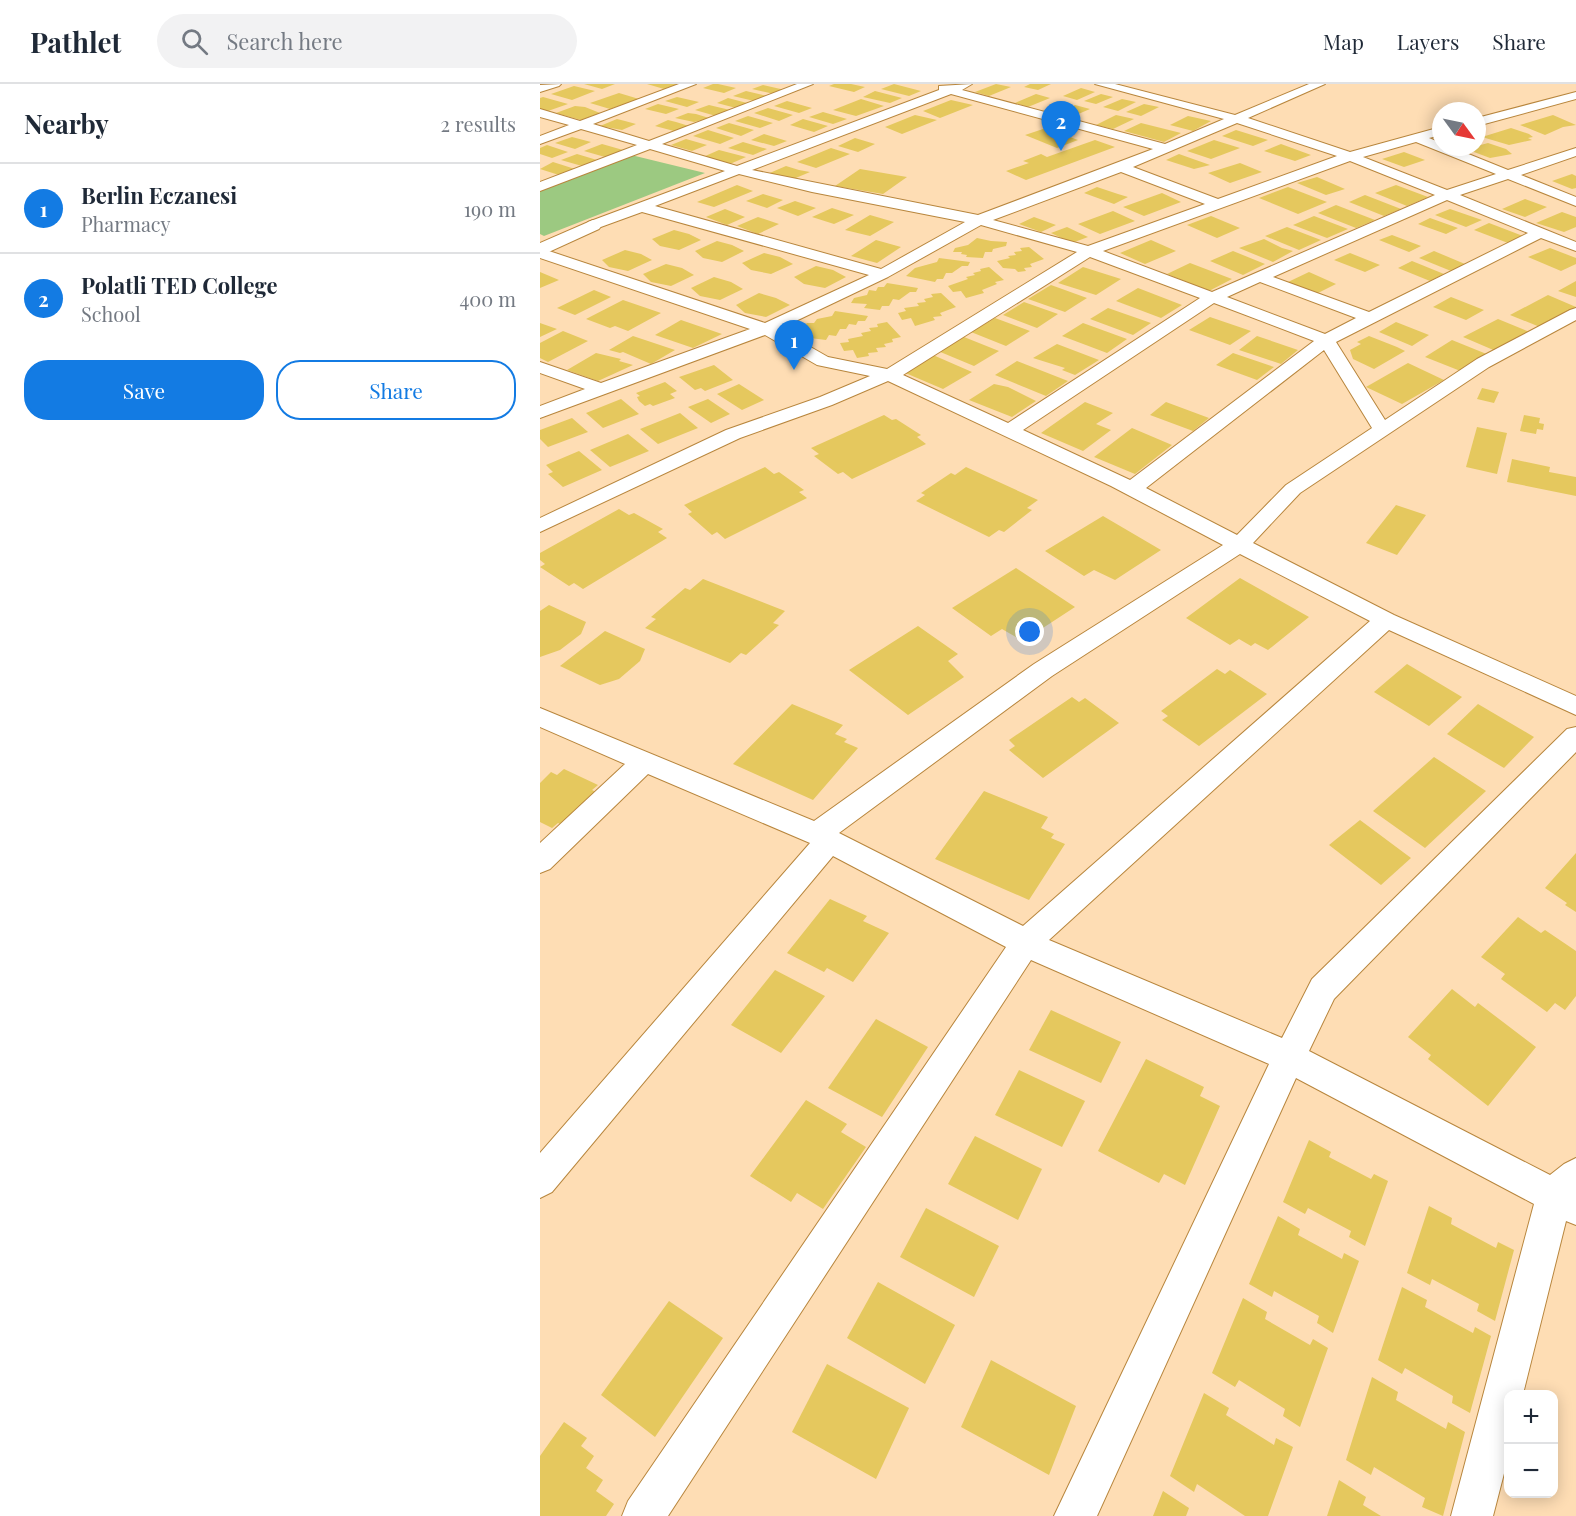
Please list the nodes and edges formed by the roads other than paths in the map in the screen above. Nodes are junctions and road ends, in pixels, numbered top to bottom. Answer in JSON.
{"nodes":[{"id":1,"x":555,"y":84,"type":"edge"},
{"id":2,"x":690,"y":84,"type":"edge"},
{"id":3,"x":807,"y":84,"type":"edge"},
{"id":4,"x":928,"y":84,"type":"edge"},
{"id":5,"x":966,"y":84,"type":"edge"},
{"id":6,"x":1101,"y":84,"type":"edge"},
{"id":7,"x":1318,"y":84,"type":"edge"},
{"id":8,"x":540,"y":89,"type":"edge"},
{"id":9,"x":950,"y":90,"type":"junction"},
{"id":10,"x":1576,"y":95,"type":"edge"},
{"id":11,"x":540,"y":113,"type":"edge"},
{"id":12,"x":1238,"y":119,"type":"junction"},
{"id":13,"x":1486,"y":120,"type":"edge"},
{"id":14,"x":580,"y":125,"type":"junction"},
{"id":15,"x":1432,"y":134,"type":"edge"},
{"id":16,"x":1417,"y":138,"type":"junction"},
{"id":17,"x":540,"y":140,"type":"edge"},
{"id":18,"x":649,"y":145,"type":"junction"},
{"id":19,"x":1165,"y":148,"type":"junction"},
{"id":20,"x":1576,"y":152,"type":"edge"},
{"id":21,"x":1350,"y":156,"type":"junction"},
{"id":22,"x":1120,"y":167,"type":"junction"},
{"id":23,"x":737,"y":170,"type":"junction"},
{"id":24,"x":1507,"y":174,"type":"junction"},
{"id":25,"x":540,"y":187,"type":"edge"},
{"id":26,"x":1450,"y":194,"type":"junction"},
{"id":27,"x":1571,"y":199,"type":"edge"},
{"id":28,"x":1215,"y":203,"type":"junction"},
{"id":29,"x":641,"y":207,"type":"junction"},
{"id":30,"x":1508,"y":219,"type":"junction"},
{"id":31,"x":979,"y":220,"type":"junction"},
{"id":32,"x":593,"y":225,"type":"junction"},
{"id":33,"x":1541,"y":232,"type":"junction"},
{"id":34,"x":540,"y":242,"type":"edge"},
{"id":35,"x":1576,"y":247,"type":"edge"},
{"id":36,"x":540,"y":251,"type":"edge"},
{"id":37,"x":1089,"y":251,"type":"junction"},
{"id":38,"x":883,"y":274,"type":"junction"},
{"id":39,"x":1260,"y":276,"type":"junction"},
{"id":40,"x":1211,"y":298,"type":"junction"},
{"id":41,"x":1576,"y":313,"type":"edge"},
{"id":42,"x":1370,"y":318,"type":"junction"},
{"id":43,"x":765,"y":329,"type":"junction"},
{"id":44,"x":1326,"y":339,"type":"junction"},
{"id":45,"x":540,"y":367,"type":"edge"},
{"id":46,"x":887,"y":374,"type":"junction"},
{"id":47,"x":603,"y":390,"type":"junction"},
{"id":48,"x":540,"y":412,"type":"edge"},
{"id":49,"x":1382,"y":430,"type":"junction"},
{"id":50,"x":1009,"y":431,"type":"junction"},
{"id":51,"x":1132,"y":489,"type":"junction"},
{"id":52,"x":540,"y":526,"type":"edge"},
{"id":53,"x":1240,"y":544,"type":"junction"},
{"id":54,"x":1386,"y":620,"type":"junction"},
{"id":55,"x":1576,"y":706,"type":"edge"},
{"id":56,"x":541,"y":718,"type":"edge"},
{"id":57,"x":1576,"y":736,"type":"edge"},
{"id":58,"x":645,"y":761,"type":"junction"},
{"id":59,"x":823,"y":838,"type":"junction"},
{"id":60,"x":540,"y":861,"type":"edge"},
{"id":61,"x":1026,"y":942,"type":"junction"},
{"id":62,"x":1288,"y":1057,"type":"junction"},
{"id":63,"x":540,"y":1180,"type":"edge"},
{"id":64,"x":1569,"y":1193,"type":"edge"},
{"id":65,"x":643,"y":1516,"type":"edge"},
{"id":66,"x":1075,"y":1516,"type":"edge"},
{"id":67,"x":1472,"y":1516,"type":"edge"}],
"edges":[{"from":1,"to":8,"type":"street"},
{"from":2,"to":14,"type":"street"},
{"from":3,"to":18,"type":"street"},
{"from":4,"to":9,"type":"street"},
{"from":5,"to":9,"type":"street"},
{"from":6,"to":12,"type":"street"},
{"from":7,"to":12,"type":"street"},
{"from":9,"to":19,"type":"street"},
{"from":9,"to":23,"type":"street"},
{"from":10,"to":13,"type":"street"},
{"from":11,"to":14,"type":"street"},
{"from":12,"to":19,"type":"street"},
{"from":12,"to":21,"type":"street"},
{"from":14,"to":17,"type":"street"},
{"from":14,"to":18,"type":"street"},
{"from":15,"to":16,"type":"street"},
{"from":16,"to":21,"type":"street"},
{"from":16,"to":24,"type":"street"},
{"from":18,"to":23,"type":"street"},
{"from":18,"to":25,"type":"street"},
{"from":19,"to":22,"type":"street"},
{"from":20,"to":24,"type":"street"},
{"from":21,"to":26,"type":"street"},
{"from":21,"to":28,"type":"street"},
{"from":22,"to":28,"type":"street"},
{"from":22,"to":31,"type":"street"},
{"from":23,"to":29,"type":"street"},
{"from":23,"to":31,"type":"street"},
{"from":24,"to":26,"type":"street"},
{"from":24,"to":27,"type":"street"},
{"from":26,"to":30,"type":"street"},
{"from":26,"to":39,"type":"street"},
{"from":27,"to":30,"type":"street"},
{"from":28,"to":37,"type":"street"},
{"from":29,"to":32,"type":"street"},
{"from":29,"to":38,"type":"street"},
{"from":30,"to":33,"type":"street"},
{"from":31,"to":37,"type":"street"},
{"from":31,"to":38,"type":"street"},
{"from":32,"to":34,"type":"street"},
{"from":32,"to":36,"type":"street"},
{"from":33,"to":35,"type":"street"},
{"from":33,"to":42,"type":"street"},
{"from":36,"to":43,"type":"street"},
{"from":37,"to":40,"type":"street"},
{"from":37,"to":46,"type":"street"},
{"from":38,"to":43,"type":"street"},
{"from":39,"to":40,"type":"street"},
{"from":39,"to":42,"type":"street"},
{"from":40,"to":44,"type":"street"},
{"from":40,"to":50,"type":"street"},
{"from":41,"to":49,"type":"street"},
{"from":42,"to":44,"type":"street"},
{"from":43,"to":46,"type":"street"},
{"from":43,"to":47,"type":"street"},
{"from":44,"to":49,"type":"street"},
{"from":44,"to":51,"type":"street"},
{"from":45,"to":47,"type":"street"},
{"from":46,"to":50,"type":"street"},
{"from":46,"to":52,"type":"street"},
{"from":47,"to":48,"type":"street"},
{"from":49,"to":53,"type":"street"},
{"from":50,"to":51,"type":"street"},
{"from":51,"to":53,"type":"street"},
{"from":53,"to":54,"type":"street"},
{"from":53,"to":59,"type":"street"},
{"from":54,"to":55,"type":"street"},
{"from":54,"to":61,"type":"street"},
{"from":56,"to":58,"type":"street"},
{"from":57,"to":62,"type":"street"},
{"from":58,"to":59,"type":"street"},
{"from":58,"to":60,"type":"street"},
{"from":59,"to":61,"type":"street"},
{"from":59,"to":63,"type":"street"},
{"from":61,"to":62,"type":"street"},
{"from":61,"to":65,"type":"street"},
{"from":62,"to":64,"type":"street"},
{"from":62,"to":66,"type":"street"},
{"from":64,"to":67,"type":"street"}]}
